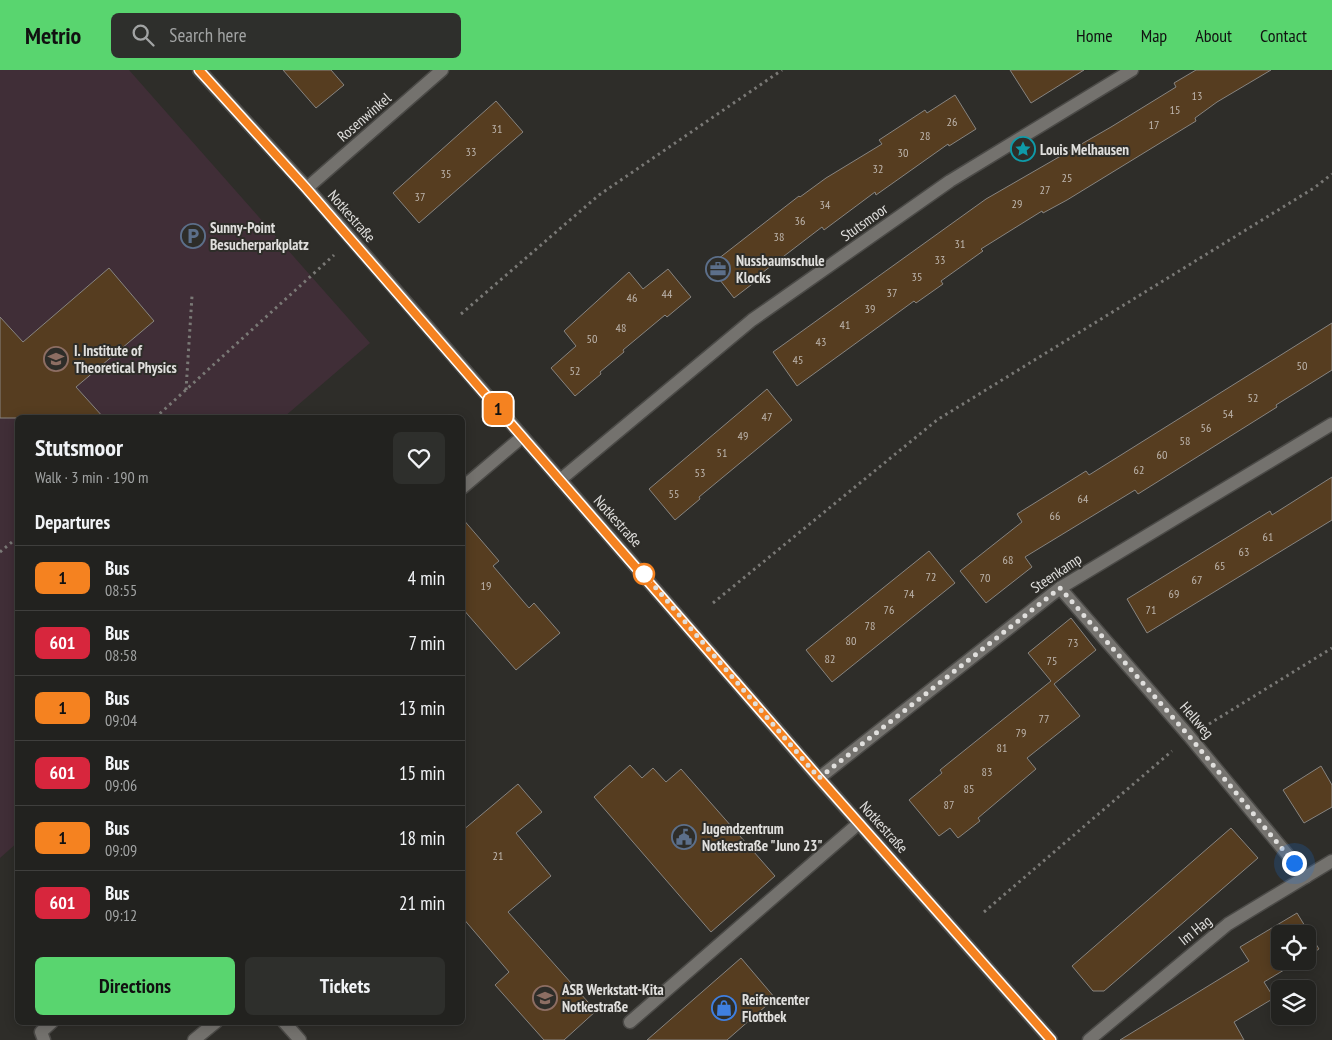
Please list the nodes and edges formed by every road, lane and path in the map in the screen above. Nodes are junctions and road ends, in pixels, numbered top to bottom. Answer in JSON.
{"nodes":[{"id":1,"x":199,"y":70,"type":"edge"},
{"id":2,"x":442,"y":70,"type":"edge"},
{"id":3,"x":782,"y":70,"type":"edge"},
{"id":4,"x":1132,"y":70,"type":"edge"},
{"id":5,"x":1332,"y":174,"type":"edge"},
{"id":6,"x":306,"y":188,"type":"junction"},
{"id":7,"x":352,"y":240,"type":"junction"},
{"id":8,"x":192,"y":296,"type":"dead end"},
{"id":9,"x":461,"y":314,"type":"dead end"},
{"id":10,"x":186,"y":390,"type":"junction"},
{"id":11,"x":158,"y":415,"type":"edge"},
{"id":12,"x":1332,"y":424,"type":"edge"},
{"id":13,"x":522,"y":437,"type":"junction"},
{"id":14,"x":560,"y":480,"type":"junction"},
{"id":15,"x":465,"y":485,"type":"edge"},
{"id":16,"x":15,"y":540,"type":"edge"},
{"id":17,"x":0,"y":552,"type":"edge"},
{"id":18,"x":1060,"y":588,"type":"junction"},
{"id":19,"x":713,"y":603,"type":"dead end"},
{"id":20,"x":1332,"y":648,"type":"edge"},
{"id":21,"x":1189,"y":736,"type":"junction"},
{"id":22,"x":819,"y":778,"type":"junction"},
{"id":23,"x":859,"y":823,"type":"junction"},
{"id":24,"x":1332,"y":861,"type":"edge"},
{"id":25,"x":1306,"y":877,"type":"junction"},
{"id":26,"x":984,"y":912,"type":"dead end"},
{"id":27,"x":630,"y":1022,"type":"dead end"},
{"id":28,"x":49,"y":1025,"type":"edge"},
{"id":29,"x":212,"y":1025,"type":"edge"},
{"id":30,"x":287,"y":1025,"type":"edge"},
{"id":31,"x":44,"y":1040,"type":"edge"},
{"id":32,"x":194,"y":1040,"type":"edge"},
{"id":33,"x":300,"y":1040,"type":"edge"},
{"id":34,"x":1052,"y":1040,"type":"edge"},
{"id":35,"x":1090,"y":1040,"type":"edge"}],
"edges":[{"from":1,"to":6,"type":"street","name":"Notkestraße"},
{"from":2,"to":6,"type":"street","name":"Rosenwinkel"},
{"from":3,"to":9,"type":"path"},
{"from":4,"to":14,"type":"street","name":"Stutsmoor"},
{"from":5,"to":19,"type":"path"},
{"from":6,"to":7,"type":"street","name":"Notkestraße"},
{"from":7,"to":10,"type":"path"},
{"from":7,"to":13,"type":"street","name":"Notkestraße"},
{"from":8,"to":10,"type":"path"},
{"from":10,"to":11,"type":"path"},
{"from":12,"to":18,"type":"street","name":"Steenkamp"},
{"from":13,"to":14,"type":"street","name":"Notkestraße"},
{"from":13,"to":15,"type":"street"},
{"from":14,"to":22,"type":"street","name":"Notkestraße"},
{"from":16,"to":17,"type":"path"},
{"from":18,"to":21,"type":"street","name":"Hellweg"},
{"from":18,"to":22,"type":"street","name":"Steenkamp"},
{"from":20,"to":21,"type":"path"},
{"from":21,"to":25,"type":"street","name":"Hellweg"},
{"from":21,"to":26,"type":"path"},
{"from":22,"to":23,"type":"street","name":"Notkestraße"},
{"from":23,"to":27,"type":"street"},
{"from":23,"to":34,"type":"street","name":"Notkestraße"},
{"from":24,"to":25,"type":"street","name":"Im Hag"},
{"from":25,"to":35,"type":"street","name":"Im Hag"},
{"from":28,"to":31,"type":"street"},
{"from":29,"to":32,"type":"street"},
{"from":30,"to":33,"type":"street"}]}
